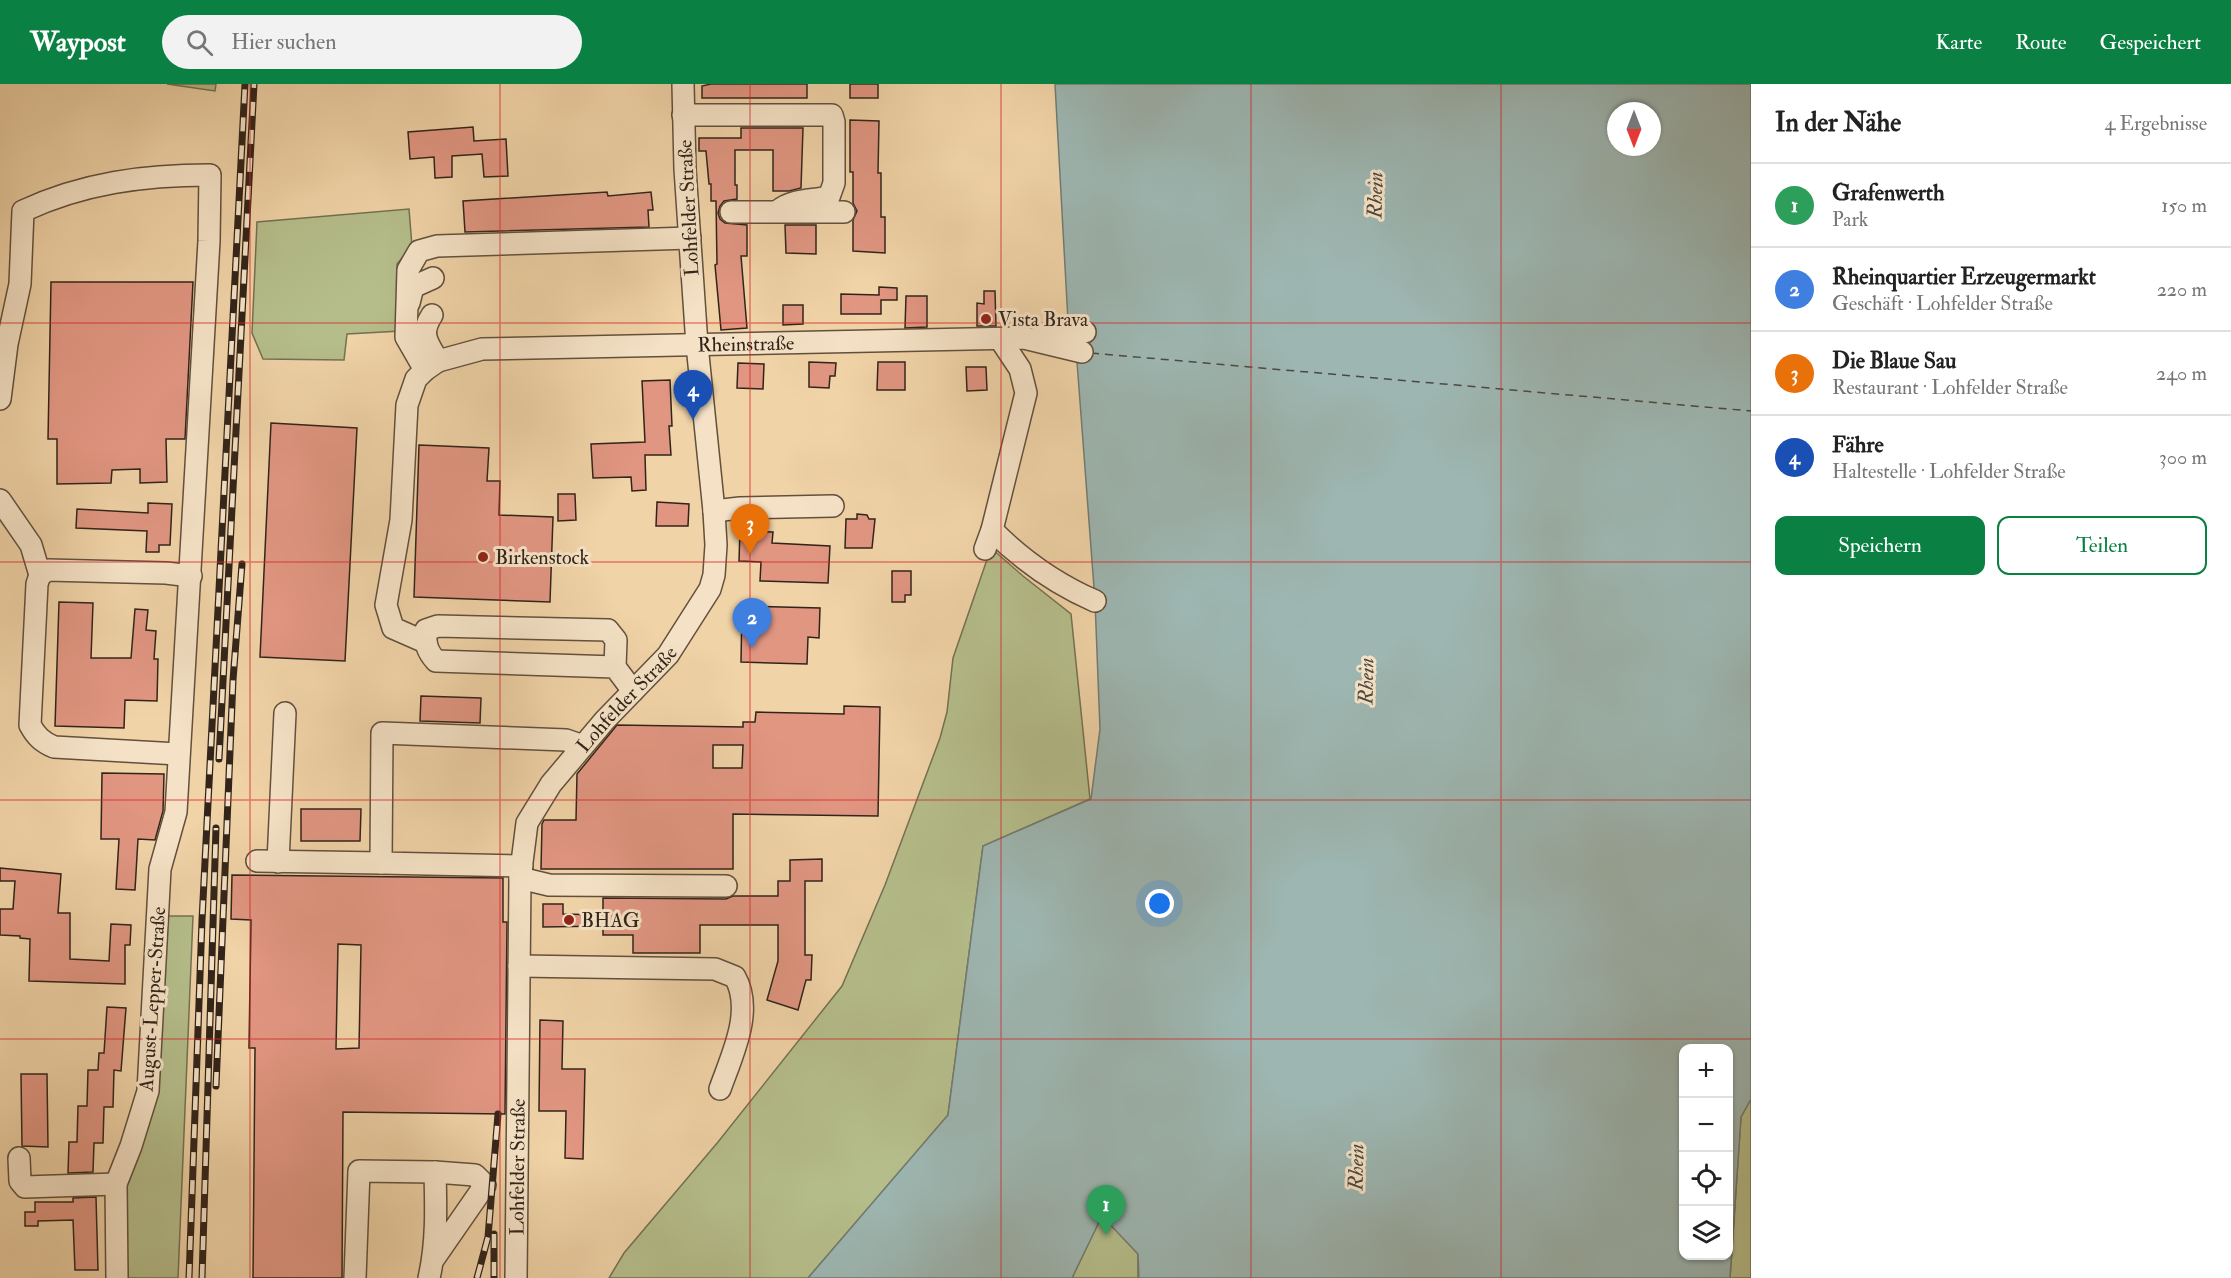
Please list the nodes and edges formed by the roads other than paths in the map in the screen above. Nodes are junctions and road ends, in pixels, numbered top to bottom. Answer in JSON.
{"nodes":[{"id":1,"x":683,"y":84,"type":"edge"},
{"id":2,"x":683,"y":115,"type":"junction"},
{"id":3,"x":778,"y":211,"type":"junction"},
{"id":4,"x":731,"y":212,"type":"dead end"},
{"id":5,"x":844,"y":212,"type":"dead end"},
{"id":6,"x":690,"y":238,"type":"junction"},
{"id":7,"x":433,"y":278,"type":"dead end"},
{"id":8,"x":406,"y":315,"type":"junction"},
{"id":9,"x":432,"y":315,"type":"dead end"},
{"id":10,"x":1000,"y":339,"type":"junction"},
{"id":11,"x":1084,"y":342,"type":"dead end"},
{"id":12,"x":697,"y":345,"type":"junction"},
{"id":13,"x":426,"y":370,"type":"junction"},
{"id":14,"x":0,"y":399,"type":"edge"},
{"id":15,"x":0,"y":500,"type":"edge"},
{"id":16,"x":832,"y":507,"type":"dead end"},
{"id":17,"x":714,"y":511,"type":"junction"},
{"id":18,"x":40,"y":575,"type":"junction"},
{"id":19,"x":191,"y":576,"type":"junction"},
{"id":20,"x":1095,"y":601,"type":"dead end"},
{"id":21,"x":425,"y":642,"type":"junction"},
{"id":22,"x":615,"y":667,"type":"junction"},
{"id":23,"x":633,"y":691,"type":"junction"},
{"id":24,"x":285,"y":713,"type":"dead end"},
{"id":25,"x":583,"y":746,"type":"junction"},
{"id":26,"x":178,"y":754,"type":"junction"},
{"id":27,"x":381,"y":863,"type":"junction"},
{"id":28,"x":521,"y":872,"type":"junction"},
{"id":29,"x":726,"y":886,"type":"dead end"},
{"id":30,"x":519,"y":966,"type":"junction"},
{"id":31,"x":720,"y":1089,"type":"dead end"},
{"id":32,"x":19,"y":1158,"type":"dead end"},
{"id":33,"x":435,"y":1172,"type":"junction"},
{"id":34,"x":116,"y":1184,"type":"junction"},
{"id":35,"x":431,"y":1269,"type":"edge"},
{"id":36,"x":117,"y":1278,"type":"edge"},
{"id":37,"x":355,"y":1278,"type":"edge"},
{"id":38,"x":516,"y":1278,"type":"edge"}],
"edges":[{"from":1,"to":2,"type":"street","name":"Lohfelder Straße"},
{"from":2,"to":3,"type":"street","name":"Lohfelder Straße"},
{"from":2,"to":6,"type":"street","name":"Lohfelder Straße"},
{"from":3,"to":4,"type":"street","name":"Lohfelder Straße"},
{"from":3,"to":5,"type":"street","name":"Lohfelder Straße"},
{"from":6,"to":8,"type":"street"},
{"from":6,"to":12,"type":"street","name":"Lohfelder Straße"},
{"from":7,"to":8,"type":"street"},
{"from":8,"to":13,"type":"street"},
{"from":9,"to":13,"type":"street"},
{"from":10,"to":11,"type":"street","name":"Rheinstraße"},
{"from":10,"to":12,"type":"street","name":"Rheinstraße"},
{"from":10,"to":20,"type":"street"},
{"from":12,"to":13,"type":"street","name":"Rheinstraße"},
{"from":12,"to":17,"type":"street","name":"Lohfelder Straße"},
{"from":13,"to":21,"type":"street"},
{"from":14,"to":19,"type":"street","name":"August-Lepper-Straße"},
{"from":15,"to":18,"type":"street"},
{"from":16,"to":17,"type":"street"},
{"from":17,"to":23,"type":"street","name":"Lohfelder Straße"},
{"from":18,"to":19,"type":"street"},
{"from":18,"to":26,"type":"street"},
{"from":19,"to":26,"type":"street","name":"August-Lepper-Straße"},
{"from":21,"to":22,"type":"street"},
{"from":21,"to":22,"type":"street"},
{"from":22,"to":23,"type":"street"},
{"from":23,"to":25,"type":"street","name":"Lohfelder Straße"},
{"from":24,"to":27,"type":"street"},
{"from":25,"to":27,"type":"street"},
{"from":25,"to":28,"type":"street","name":"Lohfelder Straße"},
{"from":26,"to":34,"type":"street","name":"August-Lepper-Straße"},
{"from":27,"to":28,"type":"street"},
{"from":28,"to":29,"type":"street"},
{"from":28,"to":30,"type":"street","name":"Lohfelder Straße"},
{"from":30,"to":31,"type":"street"},
{"from":30,"to":38,"type":"street","name":"Lohfelder Straße"},
{"from":32,"to":34,"type":"street"},
{"from":33,"to":35,"type":"street"},
{"from":33,"to":35,"type":"street"},
{"from":33,"to":37,"type":"street"},
{"from":34,"to":36,"type":"street","name":"August-Lepper-Straße"}]}
